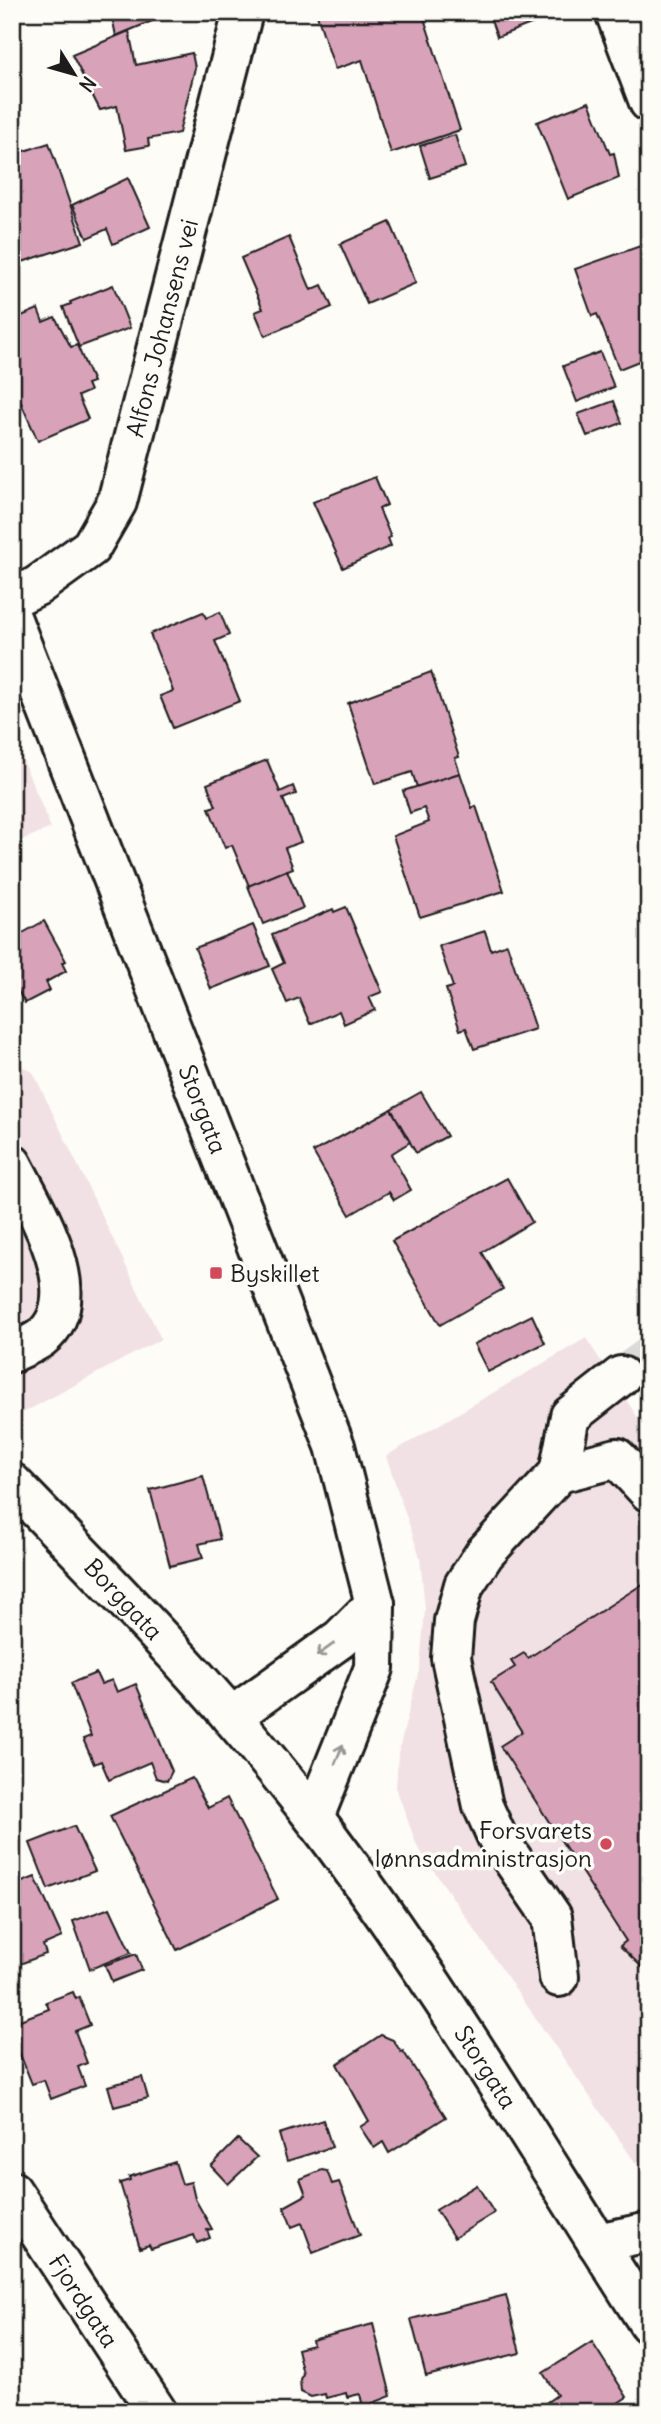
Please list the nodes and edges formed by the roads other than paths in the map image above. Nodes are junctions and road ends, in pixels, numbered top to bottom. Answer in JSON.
{"nodes":[{"id":1,"x":243,"y":12,"type":"edge"},
{"id":2,"x":615,"y":12,"type":"edge"},
{"id":3,"x":649,"y":102,"type":"edge"},
{"id":4,"x":12,"y":598,"type":"edge"},
{"id":5,"x":12,"y":620,"type":"edge"},
{"id":6,"x":12,"y":1164,"type":"edge"},
{"id":7,"x":12,"y":1353,"type":"edge"},
{"id":8,"x":621,"y":1376,"type":"tunnel mouth"},
{"id":9,"x":559,"y":1473,"type":"junction"},
{"id":10,"x":12,"y":1483,"type":"edge"},
{"id":11,"x":649,"y":1492,"type":"edge"},
{"id":12,"x":375,"y":1604,"type":"junction"},
{"id":13,"x":231,"y":1717,"type":"junction"},
{"id":14,"x":314,"y":1817,"type":"junction"},
{"id":15,"x":559,"y":1977,"type":"dead end"},
{"id":16,"x":12,"y":2191,"type":"edge"},
{"id":17,"x":649,"y":2232,"type":"edge"},
{"id":18,"x":597,"y":2243,"type":"junction"},
{"id":19,"x":649,"y":2324,"type":"edge"},
{"id":20,"x":157,"y":2412,"type":"edge"}],
"edges":[{"from":1,"to":4,"type":"main road","name":"Alfons Johansens vei"},
{"from":2,"to":3,"type":"main road"},
{"from":5,"to":12,"type":"main road","name":"Storgata"},
{"from":6,"to":7,"type":"main road"},
{"from":8,"to":9,"type":"main road"},
{"from":9,"to":11,"type":"main road"},
{"from":9,"to":15,"type":"main road"},
{"from":10,"to":13,"type":"main road","name":"Borggata"},
{"from":12,"to":13,"type":"main road","one_way":true},
{"from":14,"to":12,"type":"main road","name":"Storgata","one_way":true},
{"from":13,"to":14,"type":"main road","name":"Storgata"},
{"from":14,"to":18,"type":"main road","name":"Storgata"},
{"from":16,"to":20,"type":"main road","name":"Fjordgata"},
{"from":17,"to":18,"type":"main road"},
{"from":18,"to":19,"type":"main road","name":"Storgata"}]}
